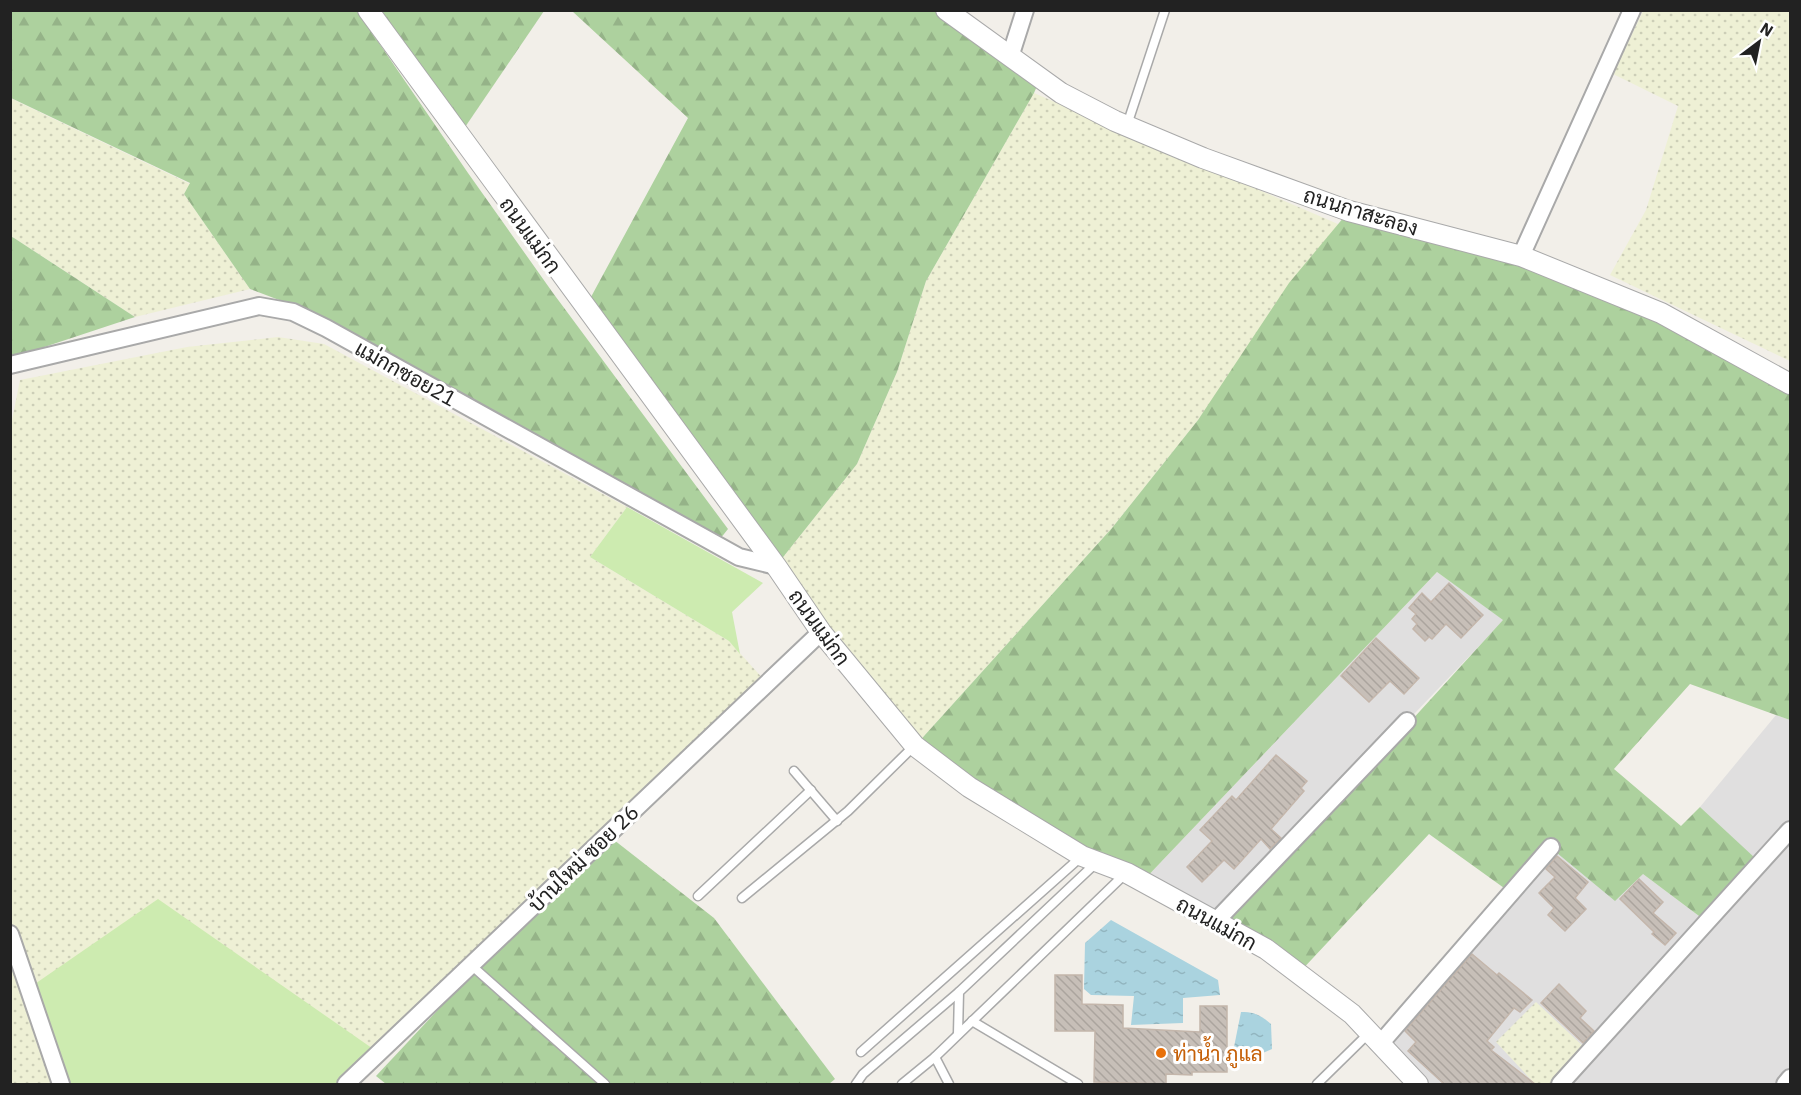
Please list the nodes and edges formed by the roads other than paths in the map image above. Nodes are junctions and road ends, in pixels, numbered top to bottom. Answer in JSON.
{"nodes":[{"id":1,"x":368,"y":10,"type":"edge"},
{"id":2,"x":1025,"y":10,"type":"edge"},
{"id":3,"x":1165,"y":10,"type":"edge"},
{"id":4,"x":1632,"y":10,"type":"edge"},
{"id":5,"x":954,"y":13,"type":"edge"},
{"id":6,"x":1010,"y":57,"type":"junction"},
{"id":7,"x":1126,"y":126,"type":"junction"},
{"id":8,"x":1521,"y":256,"type":"junction"},
{"id":9,"x":10,"y":365,"type":"edge"},
{"id":10,"x":1791,"y":384,"type":"edge"},
{"id":11,"x":776,"y":566,"type":"junction"},
{"id":12,"x":821,"y":632,"type":"junction"},
{"id":13,"x":1407,"y":720,"type":"dead end"},
{"id":14,"x":915,"y":746,"type":"junction"},
{"id":15,"x":794,"y":771,"type":"dead end"},
{"id":16,"x":810,"y":790,"type":"junction"},
{"id":17,"x":837,"y":821,"type":"junction"},
{"id":18,"x":1791,"y":830,"type":"edge"},
{"id":19,"x":1551,"y":848,"type":"dead end"},
{"id":20,"x":1090,"y":859,"type":"junction"},
{"id":21,"x":1126,"y":873,"type":"junction"},
{"id":22,"x":698,"y":896,"type":"dead end"},
{"id":23,"x":742,"y":898,"type":"dead end"},
{"id":24,"x":1215,"y":922,"type":"junction"},
{"id":25,"x":10,"y":934,"type":"edge"},
{"id":26,"x":471,"y":965,"type":"junction"},
{"id":27,"x":959,"y":992,"type":"junction"},
{"id":28,"x":972,"y":1021,"type":"junction"},
{"id":29,"x":958,"y":1034,"type":"junction"},
{"id":30,"x":1375,"y":1038,"type":"junction"},
{"id":31,"x":861,"y":1052,"type":"dead end"},
{"id":32,"x":935,"y":1057,"type":"junction"},
{"id":33,"x":1791,"y":1078,"type":"edge"},
{"id":34,"x":61,"y":1084,"type":"edge"},
{"id":35,"x":346,"y":1084,"type":"edge"},
{"id":36,"x":605,"y":1084,"type":"edge"},
{"id":37,"x":856,"y":1084,"type":"edge"},
{"id":38,"x":902,"y":1084,"type":"edge"},
{"id":39,"x":949,"y":1084,"type":"edge"},
{"id":40,"x":1078,"y":1084,"type":"edge"},
{"id":41,"x":1317,"y":1084,"type":"edge"},
{"id":42,"x":1418,"y":1084,"type":"edge"},
{"id":43,"x":1560,"y":1084,"type":"edge"},
{"id":44,"x":1785,"y":1084,"type":"edge"}],
"edges":[{"from":1,"to":11,"type":"street","name":"ถนนแม่กก"},
{"from":2,"to":6,"type":"street"},
{"from":3,"to":7,"type":"lane"},
{"from":4,"to":8,"type":"street"},
{"from":5,"to":6,"type":"street","name":"ถนนกาสะลอง"},
{"from":6,"to":7,"type":"street","name":"ถนนกาสะลอง"},
{"from":7,"to":8,"type":"street","name":"ถนนกาสะลอง"},
{"from":8,"to":10,"type":"street","name":"ถนนกาสะลอง"},
{"from":9,"to":11,"type":"street","name":"แม่กกซอย21"},
{"from":11,"to":12,"type":"street","name":"ถนนแม่กก"},
{"from":12,"to":14,"type":"street","name":"ถนนแม่กก"},
{"from":12,"to":26,"type":"street","name":"บ้านใหม่ ซอย 26"},
{"from":13,"to":24,"type":"street"},
{"from":14,"to":17,"type":"lane"},
{"from":14,"to":20,"type":"street","name":"ถนนแม่กก"},
{"from":15,"to":16,"type":"lane"},
{"from":16,"to":17,"type":"lane"},
{"from":16,"to":22,"type":"lane"},
{"from":17,"to":23,"type":"lane"},
{"from":18,"to":43,"type":"street"},
{"from":19,"to":30,"type":"street"},
{"from":20,"to":21,"type":"street","name":"ถนนแม่กก"},
{"from":20,"to":27,"type":"lane"},
{"from":20,"to":31,"type":"lane"},
{"from":21,"to":24,"type":"street","name":"ถนนแม่กก"},
{"from":21,"to":28,"type":"lane"},
{"from":24,"to":30,"type":"street","name":"ถนนแม่กก"},
{"from":25,"to":34,"type":"street"},
{"from":26,"to":35,"type":"street","name":"บ้านใหม่ ซอย 26"},
{"from":26,"to":36,"type":"lane"},
{"from":27,"to":29,"type":"lane"},
{"from":27,"to":37,"type":"lane"},
{"from":28,"to":29,"type":"lane"},
{"from":28,"to":40,"type":"lane"},
{"from":29,"to":32,"type":"lane"},
{"from":30,"to":41,"type":"lane"},
{"from":30,"to":42,"type":"street","name":"ถนนแม่กก"},
{"from":32,"to":38,"type":"lane"},
{"from":32,"to":39,"type":"lane"},
{"from":33,"to":44,"type":"street"}]}
